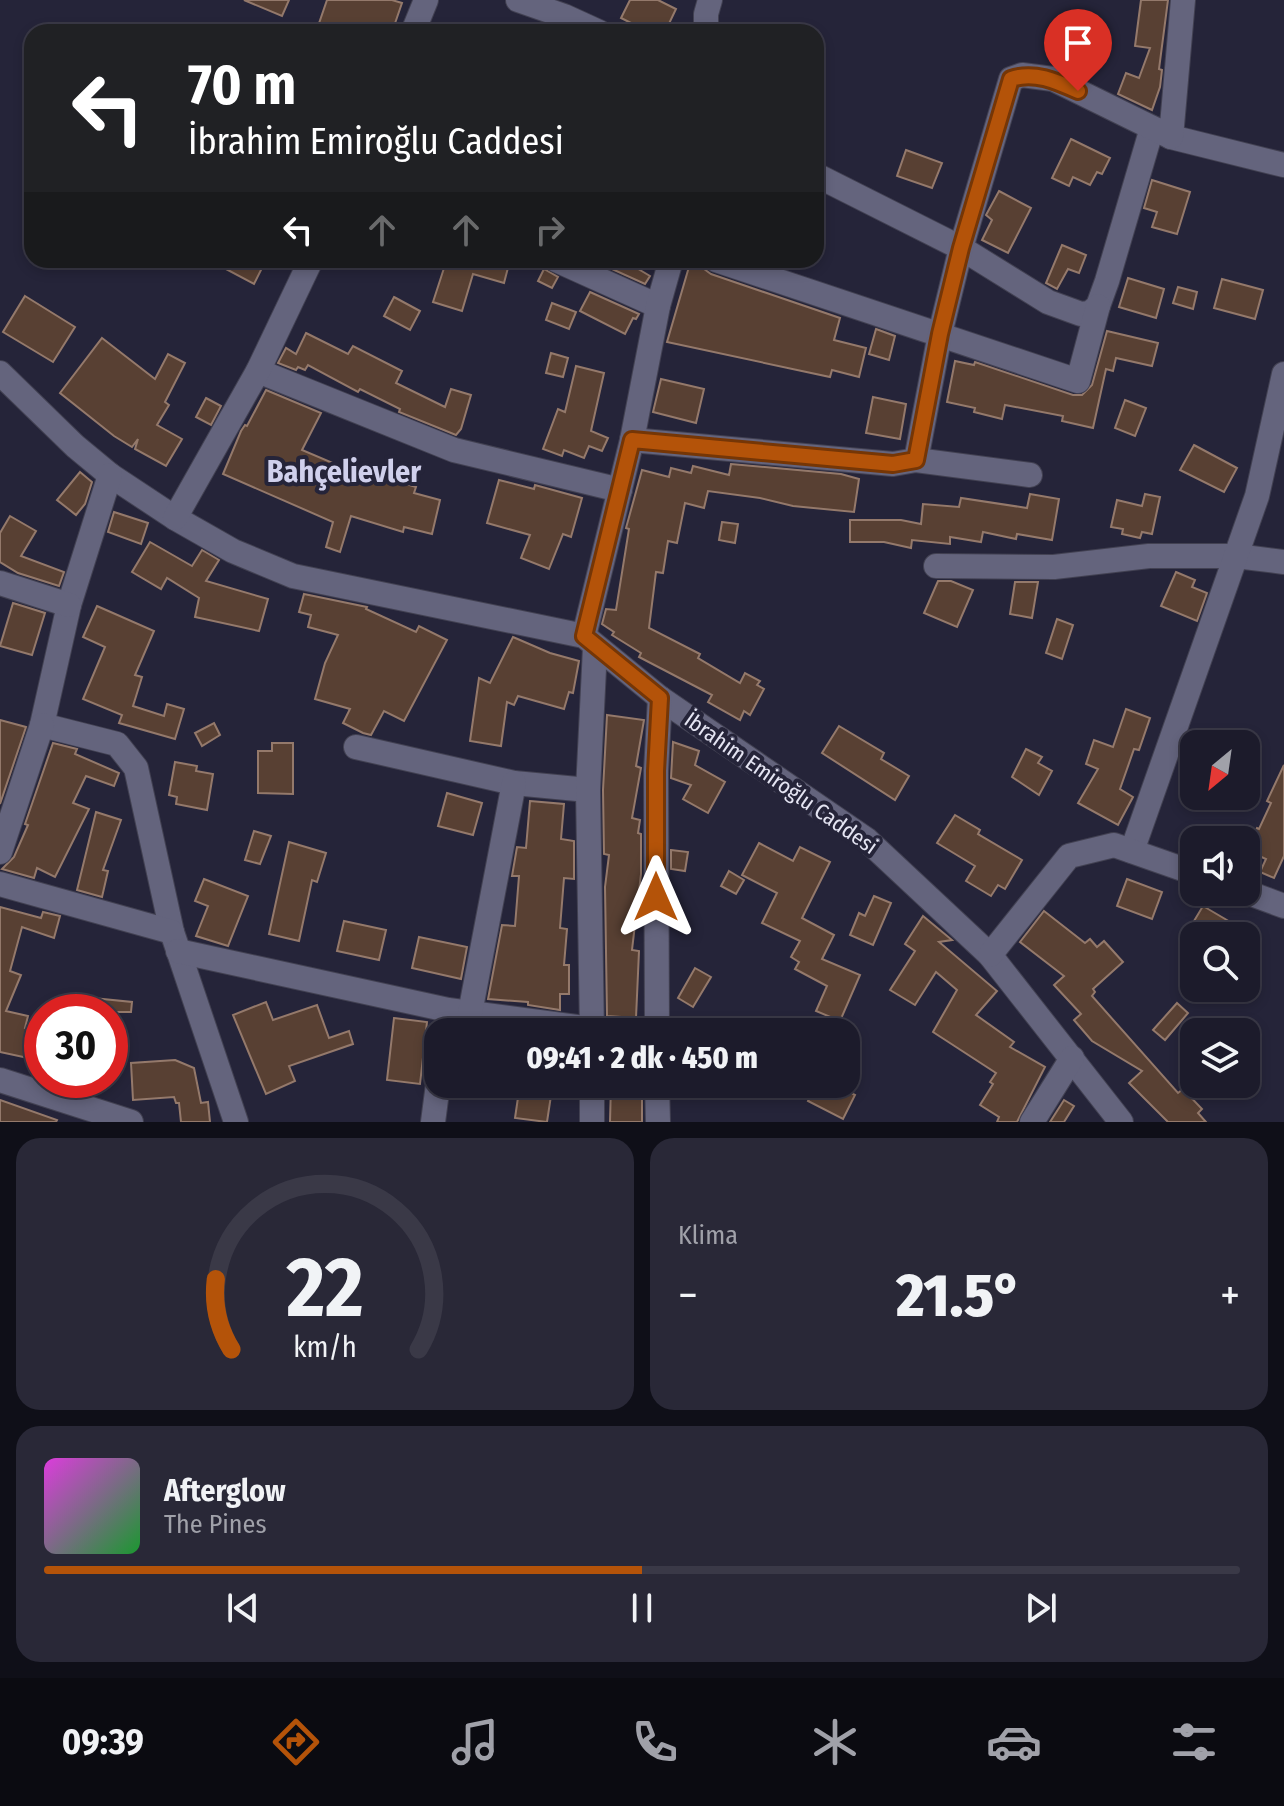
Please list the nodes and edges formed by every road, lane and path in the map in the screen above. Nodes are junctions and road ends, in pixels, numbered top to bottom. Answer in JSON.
{"nodes":[{"id":1,"x":426,"y":0,"type":"edge"},
{"id":2,"x":518,"y":0,"type":"edge"},
{"id":3,"x":710,"y":0,"type":"edge"},
{"id":4,"x":1183,"y":0,"type":"edge"},
{"id":5,"x":416,"y":24,"type":"edge"},
{"id":6,"x":560,"y":24,"type":"edge"},
{"id":7,"x":706,"y":24,"type":"edge"},
{"id":8,"x":1161,"y":132,"type":"junction"},
{"id":9,"x":1284,"y":165,"type":"edge"},
{"id":10,"x":824,"y":179,"type":"edge"},
{"id":11,"x":961,"y":248,"type":"junction"},
{"id":12,"x":307,"y":268,"type":"edge"},
{"id":13,"x":574,"y":268,"type":"edge"},
{"id":14,"x":669,"y":268,"type":"edge"},
{"id":15,"x":740,"y":268,"type":"edge"},
{"id":16,"x":658,"y":306,"type":"junction"},
{"id":17,"x":1098,"y":306,"type":"junction"},
{"id":18,"x":940,"y":334,"type":"junction"},
{"id":19,"x":258,"y":371,"type":"junction"},
{"id":20,"x":0,"y":373,"type":"edge"},
{"id":21,"x":1284,"y":374,"type":"edge"},
{"id":22,"x":632,"y":440,"type":"junction"},
{"id":23,"x":916,"y":460,"type":"junction"},
{"id":24,"x":110,"y":475,"type":"junction"},
{"id":25,"x":1030,"y":475,"type":"dead end"},
{"id":26,"x":620,"y":490,"type":"junction"},
{"id":27,"x":175,"y":518,"type":"junction"},
{"id":28,"x":1236,"y":556,"type":"junction"},
{"id":29,"x":1284,"y":562,"type":"edge"},
{"id":30,"x":936,"y":566,"type":"dead end"},
{"id":31,"x":0,"y":583,"type":"edge"},
{"id":32,"x":69,"y":605,"type":"junction"},
{"id":33,"x":590,"y":642,"type":"junction"},
{"id":34,"x":660,"y":698,"type":"junction"},
{"id":35,"x":42,"y":725,"type":"junction"},
{"id":36,"x":356,"y":747,"type":"dead end"},
{"id":37,"x":514,"y":783,"type":"junction"},
{"id":38,"x":588,"y":790,"type":"junction"},
{"id":39,"x":1132,"y":851,"type":"junction"},
{"id":40,"x":0,"y":852,"type":"edge"},
{"id":41,"x":1180,"y":868,"type":"edge"},
{"id":42,"x":0,"y":884,"type":"edge"},
{"id":43,"x":1260,"y":897,"type":"edge"},
{"id":44,"x":1284,"y":906,"type":"edge"},
{"id":45,"x":175,"y":942,"type":"junction"},
{"id":46,"x":990,"y":955,"type":"junction"},
{"id":47,"x":455,"y":1018,"type":"edge"},
{"id":48,"x":592,"y":1018,"type":"edge"},
{"id":49,"x":657,"y":1018,"type":"edge"},
{"id":50,"x":1072,"y":1058,"type":"junction"},
{"id":51,"x":0,"y":1080,"type":"edge"},
{"id":52,"x":436,"y":1098,"type":"edge"},
{"id":53,"x":592,"y":1098,"type":"edge"},
{"id":54,"x":657,"y":1098,"type":"edge"},
{"id":55,"x":131,"y":1122,"type":"edge"},
{"id":56,"x":236,"y":1122,"type":"edge"},
{"id":57,"x":433,"y":1122,"type":"edge"},
{"id":58,"x":592,"y":1122,"type":"edge"},
{"id":59,"x":658,"y":1122,"type":"edge"},
{"id":60,"x":1032,"y":1122,"type":"edge"},
{"id":61,"x":1121,"y":1122,"type":"edge"}],
"edges":[{"from":1,"to":5,"type":"street"},
{"from":2,"to":6,"type":"street"},
{"from":3,"to":7,"type":"street"},
{"from":4,"to":8,"type":"street"},
{"from":8,"to":9,"type":"street"},
{"from":8,"to":11,"type":"street"},
{"from":8,"to":17,"type":"street"},
{"from":10,"to":11,"type":"street"},
{"from":11,"to":17,"type":"street"},
{"from":11,"to":18,"type":"street"},
{"from":12,"to":19,"type":"street"},
{"from":13,"to":16,"type":"street"},
{"from":14,"to":16,"type":"street"},
{"from":15,"to":18,"type":"street"},
{"from":16,"to":22,"type":"street"},
{"from":17,"to":18,"type":"street"},
{"from":18,"to":23,"type":"street"},
{"from":19,"to":26,"type":"street"},
{"from":19,"to":27,"type":"street"},
{"from":20,"to":24,"type":"street","name":"İbrahim Emiroğlu Caddesi"},
{"from":21,"to":28,"type":"street"},
{"from":22,"to":23,"type":"street"},
{"from":22,"to":26,"type":"street"},
{"from":23,"to":25,"type":"street"},
{"from":24,"to":27,"type":"street","name":"İbrahim Emiroğlu Caddesi"},
{"from":24,"to":32,"type":"street"},
{"from":26,"to":33,"type":"street"},
{"from":27,"to":33,"type":"street","name":"İbrahim Emiroğlu Caddesi"},
{"from":28,"to":29,"type":"street"},
{"from":28,"to":30,"type":"street"},
{"from":28,"to":39,"type":"street"},
{"from":31,"to":32,"type":"street"},
{"from":32,"to":35,"type":"street"},
{"from":33,"to":34,"type":"street","name":"İbrahim Emiroğlu Caddesi"},
{"from":33,"to":38,"type":"street"},
{"from":34,"to":46,"type":"street","name":"İbrahim Emiroğlu Caddesi"},
{"from":34,"to":49,"type":"street"},
{"from":35,"to":40,"type":"street"},
{"from":35,"to":45,"type":"street"},
{"from":36,"to":37,"type":"street"},
{"from":37,"to":38,"type":"street"},
{"from":37,"to":47,"type":"street"},
{"from":38,"to":48,"type":"street"},
{"from":39,"to":41,"type":"street"},
{"from":39,"to":46,"type":"street"},
{"from":42,"to":45,"type":"street"},
{"from":43,"to":44,"type":"street"},
{"from":45,"to":47,"type":"street"},
{"from":45,"to":56,"type":"street"},
{"from":46,"to":50,"type":"street","name":"İbrahim Emiroğlu Caddesi"},
{"from":50,"to":60,"type":"street"},
{"from":50,"to":61,"type":"street","name":"İbrahim Emiroğlu Caddesi"},
{"from":51,"to":55,"type":"street"},
{"from":52,"to":57,"type":"street"},
{"from":53,"to":58,"type":"street"},
{"from":54,"to":59,"type":"street"}]}
